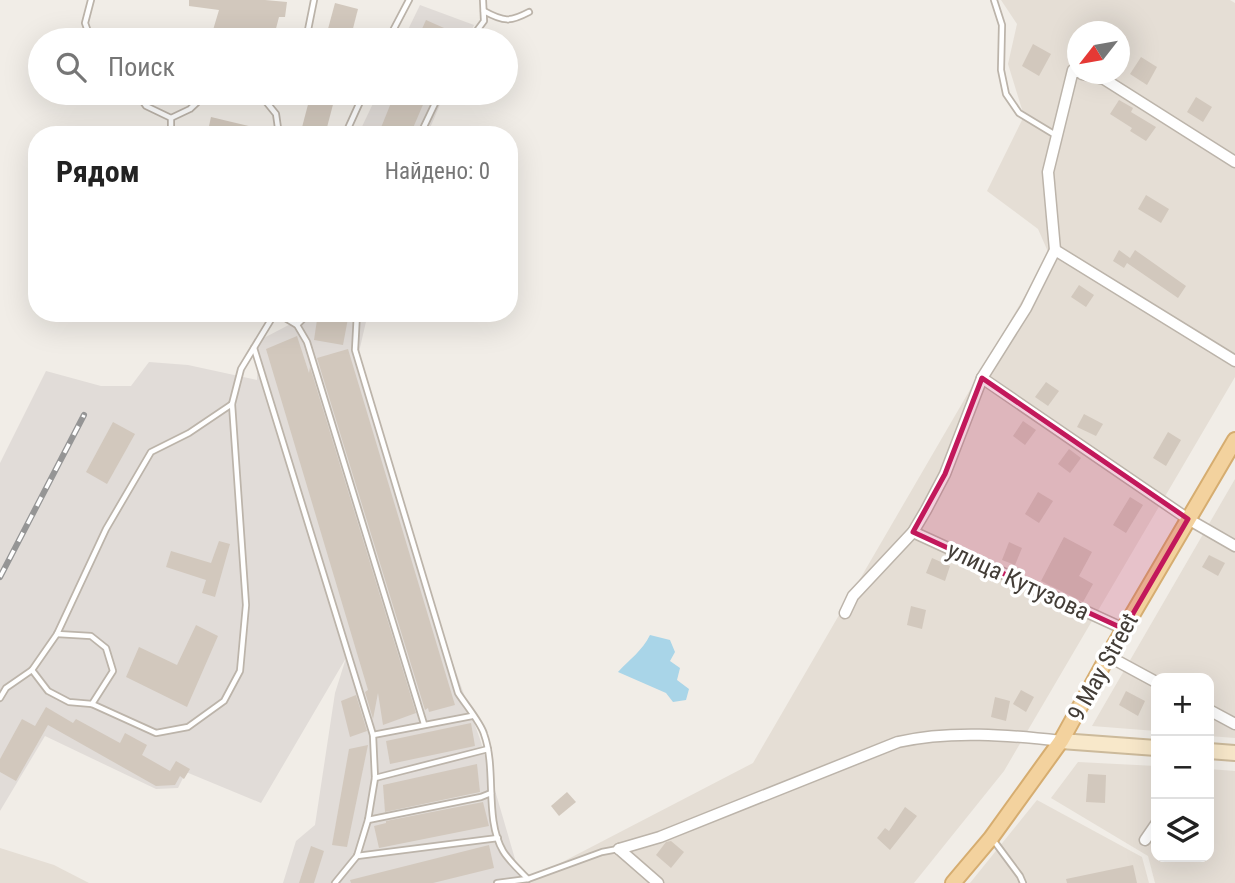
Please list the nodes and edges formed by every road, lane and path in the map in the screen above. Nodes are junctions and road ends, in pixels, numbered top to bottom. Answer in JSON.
{"nodes":[{"id":1,"x":91,"y":0,"type":"edge"},
{"id":2,"x":313,"y":0,"type":"edge"},
{"id":3,"x":408,"y":0,"type":"edge"},
{"id":4,"x":483,"y":0,"type":"edge"},
{"id":5,"x":994,"y":0,"type":"edge"},
{"id":6,"x":484,"y":11,"type":"junction"},
{"id":7,"x":530,"y":12,"type":"dead end"},
{"id":8,"x":87,"y":28,"type":"edge"},
{"id":9,"x":308,"y":28,"type":"edge"},
{"id":10,"x":394,"y":28,"type":"edge"},
{"id":11,"x":479,"y":28,"type":"edge"},
{"id":12,"x":1070,"y":84,"type":"edge"},
{"id":13,"x":1112,"y":84,"type":"edge"},
{"id":14,"x":145,"y":105,"type":"edge"},
{"id":15,"x":194,"y":105,"type":"edge"},
{"id":16,"x":268,"y":105,"type":"edge"},
{"id":17,"x":359,"y":105,"type":"edge"},
{"id":18,"x":434,"y":105,"type":"edge"},
{"id":19,"x":172,"y":118,"type":"junction"},
{"id":20,"x":172,"y":126,"type":"edge"},
{"id":21,"x":277,"y":126,"type":"edge"},
{"id":22,"x":349,"y":126,"type":"edge"},
{"id":23,"x":424,"y":126,"type":"edge"},
{"id":24,"x":1058,"y":136,"type":"junction"},
{"id":25,"x":1235,"y":162,"type":"edge"},
{"id":26,"x":1055,"y":250,"type":"junction"},
{"id":27,"x":270,"y":322,"type":"edge"},
{"id":28,"x":292,"y":322,"type":"edge"},
{"id":29,"x":300,"y":322,"type":"edge"},
{"id":30,"x":357,"y":322,"type":"edge"},
{"id":31,"x":297,"y":325,"type":"junction"},
{"id":32,"x":254,"y":348,"type":"junction"},
{"id":33,"x":1235,"y":361,"type":"edge"},
{"id":34,"x":982,"y":378,"type":"junction"},
{"id":35,"x":232,"y":404,"type":"junction"},
{"id":36,"x":1235,"y":440,"type":"edge"},
{"id":37,"x":1188,"y":519,"type":"junction"},
{"id":38,"x":913,"y":532,"type":"junction"},
{"id":39,"x":1235,"y":546,"type":"edge"},
{"id":40,"x":845,"y":613,"type":"dead end"},
{"id":41,"x":1124,"y":629,"type":"junction"},
{"id":42,"x":57,"y":634,"type":"junction"},
{"id":43,"x":1108,"y":656,"type":"junction"},
{"id":44,"x":32,"y":670,"type":"junction"},
{"id":45,"x":1151,"y":679,"type":"edge"},
{"id":46,"x":0,"y":698,"type":"edge"},
{"id":47,"x":92,"y":704,"type":"junction"},
{"id":48,"x":1214,"y":713,"type":"edge"},
{"id":49,"x":472,"y":716,"type":"junction"},
{"id":50,"x":424,"y":724,"type":"junction"},
{"id":51,"x":1235,"y":724,"type":"edge"},
{"id":52,"x":373,"y":735,"type":"junction"},
{"id":53,"x":1061,"y":741,"type":"junction"},
{"id":54,"x":1151,"y":748,"type":"edge"},
{"id":55,"x":488,"y":749,"type":"junction"},
{"id":56,"x":1214,"y":751,"type":"edge"},
{"id":57,"x":1235,"y":753,"type":"edge"},
{"id":58,"x":375,"y":778,"type":"junction"},
{"id":59,"x":491,"y":793,"type":"junction"},
{"id":60,"x":368,"y":820,"type":"junction"},
{"id":61,"x":1151,"y":831,"type":"edge"},
{"id":62,"x":498,"y":838,"type":"junction"},
{"id":63,"x":991,"y":838,"type":"junction"},
{"id":64,"x":1145,"y":840,"type":"dead end"},
{"id":65,"x":619,"y":849,"type":"junction"},
{"id":66,"x":357,"y":856,"type":"junction"},
{"id":67,"x":528,"y":879,"type":"junction"},
{"id":68,"x":335,"y":883,"type":"edge"},
{"id":69,"x":497,"y":883,"type":"edge"},
{"id":70,"x":658,"y":883,"type":"edge"},
{"id":71,"x":953,"y":883,"type":"edge"},
{"id":72,"x":1023,"y":883,"type":"edge"}],
"edges":[{"from":1,"to":8,"type":"lane"},
{"from":2,"to":9,"type":"lane"},
{"from":3,"to":10,"type":"lane"},
{"from":4,"to":6,"type":"lane"},
{"from":5,"to":24,"type":"lane"},
{"from":6,"to":7,"type":"lane"},
{"from":6,"to":11,"type":"lane"},
{"from":12,"to":24,"type":"street"},
{"from":13,"to":25,"type":"street"},
{"from":14,"to":19,"type":"lane"},
{"from":15,"to":19,"type":"lane"},
{"from":16,"to":21,"type":"lane"},
{"from":17,"to":22,"type":"lane"},
{"from":18,"to":23,"type":"lane"},
{"from":19,"to":20,"type":"lane"},
{"from":24,"to":26,"type":"street"},
{"from":26,"to":33,"type":"street"},
{"from":26,"to":34,"type":"street"},
{"from":27,"to":32,"type":"lane"},
{"from":28,"to":31,"type":"lane"},
{"from":29,"to":31,"type":"lane"},
{"from":30,"to":49,"type":"lane"},
{"from":31,"to":50,"type":"lane"},
{"from":32,"to":35,"type":"lane"},
{"from":32,"to":52,"type":"lane"},
{"from":34,"to":37,"type":"street"},
{"from":34,"to":38,"type":"street"},
{"from":35,"to":42,"type":"lane"},
{"from":35,"to":47,"type":"lane"},
{"from":36,"to":37,"type":"main road","name":"9 May Street"},
{"from":37,"to":39,"type":"street"},
{"from":37,"to":41,"type":"main road","name":"9 May Street"},
{"from":38,"to":40,"type":"street"},
{"from":38,"to":41,"type":"street","name":"улица Кутузова"},
{"from":41,"to":43,"type":"main road","name":"9 May Street"},
{"from":42,"to":44,"type":"lane"},
{"from":42,"to":47,"type":"lane"},
{"from":43,"to":45,"type":"street"},
{"from":43,"to":53,"type":"main road","name":"9 May Street"},
{"from":44,"to":46,"type":"lane"},
{"from":44,"to":47,"type":"lane"},
{"from":48,"to":51,"type":"street"},
{"from":49,"to":50,"type":"lane"},
{"from":49,"to":55,"type":"lane"},
{"from":50,"to":52,"type":"lane"},
{"from":52,"to":58,"type":"lane"},
{"from":53,"to":54,"type":"main road"},
{"from":53,"to":63,"type":"main road","name":"9 May Street"},
{"from":53,"to":65,"type":"street"},
{"from":55,"to":58,"type":"lane"},
{"from":55,"to":59,"type":"lane"},
{"from":56,"to":57,"type":"main road"},
{"from":58,"to":60,"type":"lane"},
{"from":59,"to":60,"type":"lane"},
{"from":59,"to":62,"type":"lane"},
{"from":60,"to":66,"type":"lane"},
{"from":61,"to":64,"type":"street"},
{"from":62,"to":66,"type":"lane"},
{"from":62,"to":67,"type":"lane"},
{"from":63,"to":71,"type":"main road","name":"9 May Street"},
{"from":63,"to":72,"type":"lane"},
{"from":65,"to":67,"type":"lane"},
{"from":65,"to":70,"type":"street"},
{"from":66,"to":68,"type":"lane"},
{"from":67,"to":69,"type":"lane"}]}
